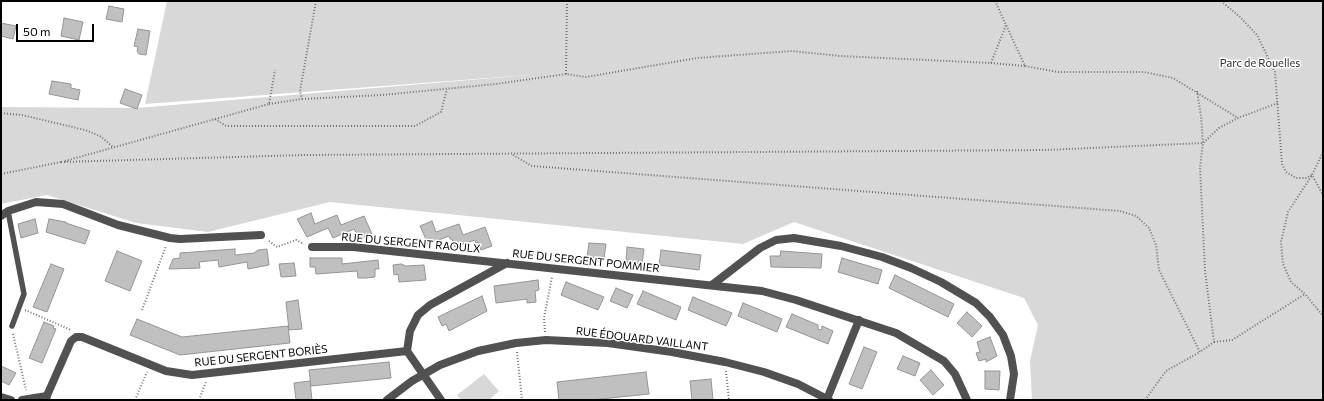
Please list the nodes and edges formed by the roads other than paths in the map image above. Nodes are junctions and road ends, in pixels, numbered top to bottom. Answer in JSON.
{"nodes":[{"id":1,"x":4,"y":213,"type":"edge"},
{"id":2,"x":261,"y":235,"type":"road end"},
{"id":3,"x":312,"y":246,"type":"road end"},
{"id":4,"x":507,"y":263,"type":"junction"},
{"id":5,"x":712,"y":285,"type":"junction"},
{"id":6,"x":859,"y":320,"type":"junction"},
{"id":7,"x":12,"y":326,"type":"road end"},
{"id":8,"x":408,"y":351,"type":"junction"},
{"id":9,"x":422,"y":374,"type":"junction"},
{"id":10,"x":1,"y":397,"type":"edge"},
{"id":11,"x":46,"y":398,"type":"edge"},
{"id":12,"x":25,"y":399,"type":"edge"},
{"id":13,"x":828,"y":399,"type":"edge"},
{"id":14,"x":11,"y":400,"type":"edge"},
{"id":15,"x":387,"y":400,"type":"edge"},
{"id":16,"x":442,"y":400,"type":"edge"},
{"id":17,"x":967,"y":400,"type":"edge"},
{"id":18,"x":1010,"y":400,"type":"edge"}],
"edges":[{"from":1,"to":2,"type":"street"},
{"from":1,"to":7,"type":"lane"},
{"from":3,"to":4,"type":"street","name":"RUE DU SERGENT RAOULX"},
{"from":4,"to":5,"type":"street","name":"RUE DU SERGENT POMMIER"},
{"from":4,"to":8,"type":"street","name":"RUE DU SERGENT POMMIER"},
{"from":5,"to":6,"type":"street","name":"RUE DU SERGENT POMMIER"},
{"from":5,"to":18,"type":"street"},
{"from":6,"to":13,"type":"street"},
{"from":6,"to":17,"type":"street","name":"RUE DU SERGENT POMMIER"},
{"from":8,"to":9,"type":"street"},
{"from":8,"to":11,"type":"street","name":"RUE DU SERGENT BORIÈS"},
{"from":9,"to":13,"type":"street","name":"RUE ÉDOUARD VAILLANT"},
{"from":9,"to":15,"type":"street","name":"RUE ÉDOUARD VAILLANT"},
{"from":9,"to":16,"type":"street"},
{"from":10,"to":14,"type":"street"},
{"from":11,"to":12,"type":"street"}]}
